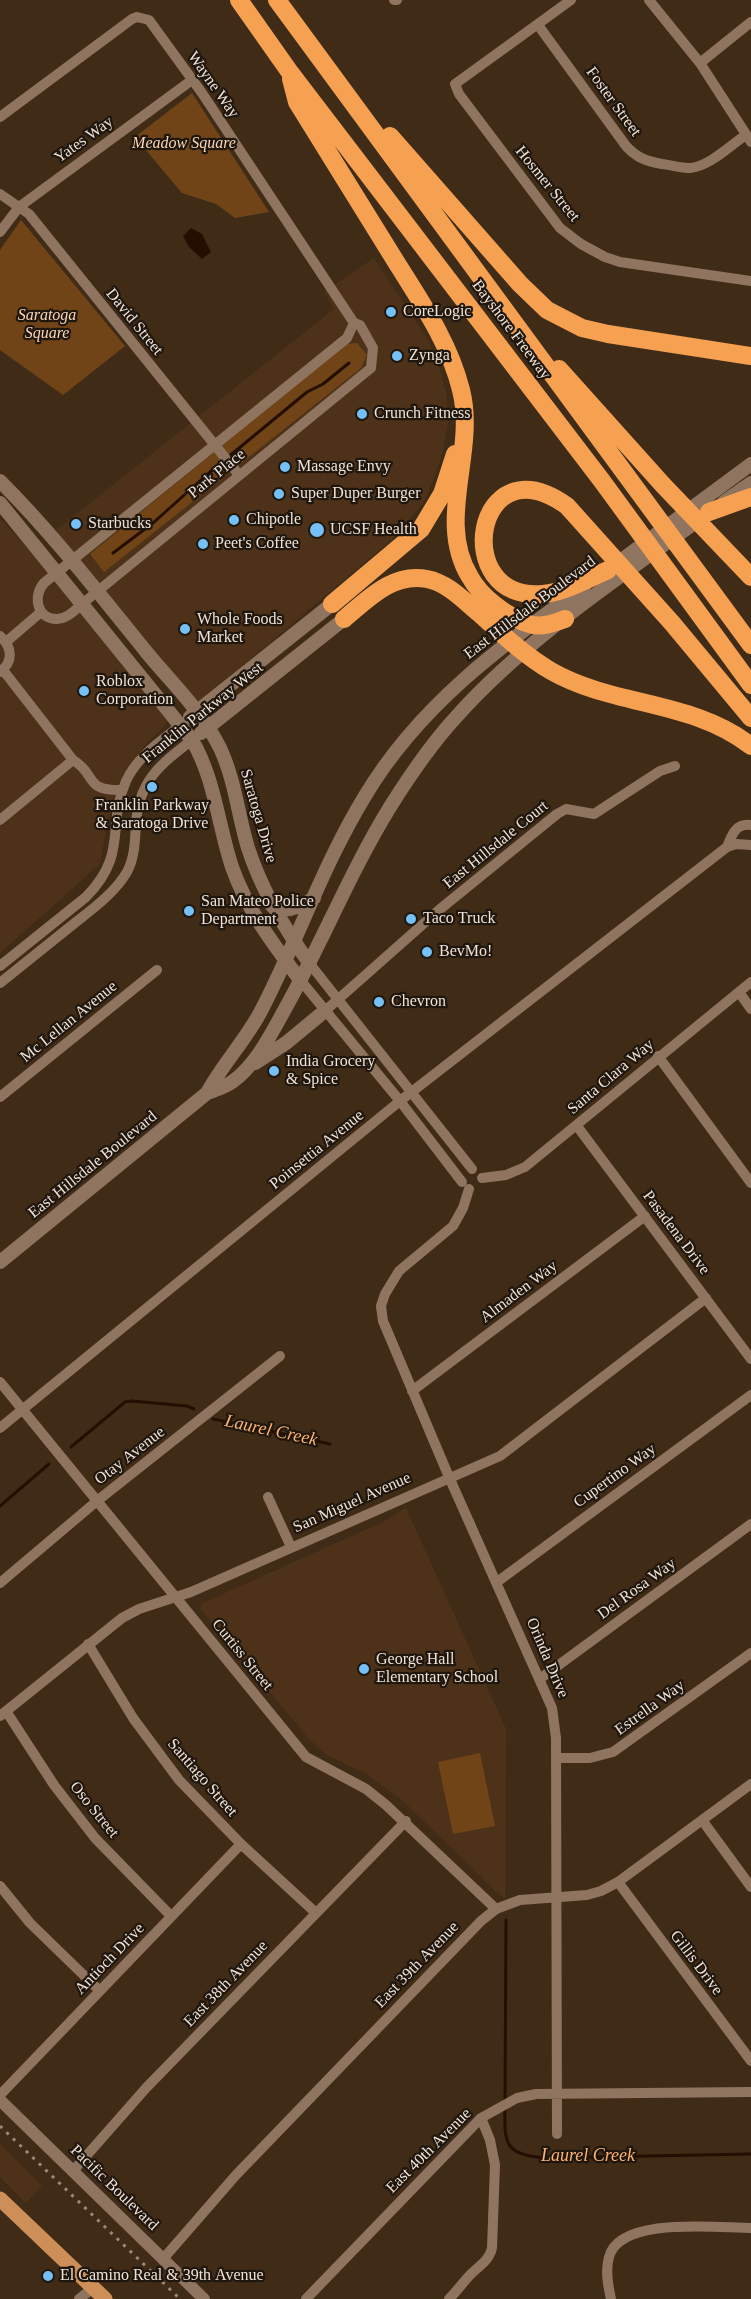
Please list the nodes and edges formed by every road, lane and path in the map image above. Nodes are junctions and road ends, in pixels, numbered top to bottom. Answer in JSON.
{"nodes":[{"id":1,"x":239,"y":0,"type":"edge"},
{"id":2,"x":277,"y":0,"type":"edge"},
{"id":3,"x":571,"y":0,"type":"edge"},
{"id":4,"x":649,"y":0,"type":"edge"},
{"id":5,"x":751,"y":22,"type":"edge"},
{"id":6,"x":538,"y":25,"type":"junction"},
{"id":7,"x":309,"y":45,"type":"junction"},
{"id":8,"x":700,"y":63,"type":"junction"},
{"id":9,"x":289,"y":71,"type":"junction"},
{"id":10,"x":192,"y":80,"type":"junction"},
{"id":11,"x":0,"y":117,"type":"edge"},
{"id":12,"x":748,"y":138,"type":"edge"},
{"id":13,"x":0,"y":194,"type":"edge"},
{"id":14,"x":19,"y":207,"type":"junction"},
{"id":15,"x":0,"y":232,"type":"edge"},
{"id":16,"x":751,"y":281,"type":"edge"},
{"id":17,"x":504,"y":309,"type":"junction"},
{"id":18,"x":354,"y":323,"type":"junction"},
{"id":19,"x":348,"y":338,"type":"junction"},
{"id":20,"x":373,"y":348,"type":"junction"},
{"id":21,"x":751,"y":356,"type":"edge"},
{"id":22,"x":454,"y":366,"type":"junction"},
{"id":23,"x":217,"y":449,"type":"junction"},
{"id":24,"x":751,"y":464,"type":"edge"},
{"id":25,"x":239,"y":475,"type":"junction"},
{"id":26,"x":0,"y":481,"type":"edge"},
{"id":27,"x":751,"y":483,"type":"edge"},
{"id":28,"x":751,"y":496,"type":"edge"},
{"id":29,"x":0,"y":502,"type":"edge"},
{"id":30,"x":705,"y":507,"type":"junction"},
{"id":31,"x":72,"y":562,"type":"junction"},
{"id":32,"x":57,"y":572,"type":"junction"},
{"id":33,"x":611,"y":575,"type":"junction"},
{"id":34,"x":751,"y":577,"type":"edge"},
{"id":35,"x":97,"y":591,"type":"junction"},
{"id":36,"x":332,"y":603,"type":"joint"},
{"id":37,"x":82,"y":604,"type":"junction"},
{"id":38,"x":41,"y":612,"type":"junction"},
{"id":39,"x":344,"y":619,"type":"joint"},
{"id":40,"x":565,"y":620,"type":"junction"},
{"id":41,"x":530,"y":625,"type":"junction"},
{"id":42,"x":3,"y":639,"type":"edge"},
{"id":43,"x":751,"y":645,"type":"edge"},
{"id":44,"x":517,"y":646,"type":"junction"},
{"id":45,"x":1,"y":671,"type":"edge"},
{"id":46,"x":751,"y":685,"type":"edge"},
{"id":47,"x":196,"y":712,"type":"junction"},
{"id":48,"x":751,"y":718,"type":"edge"},
{"id":49,"x":181,"y":724,"type":"junction"},
{"id":50,"x":208,"y":728,"type":"junction"},
{"id":51,"x":192,"y":740,"type":"junction"},
{"id":52,"x":751,"y":746,"type":"edge"},
{"id":53,"x":73,"y":760,"type":"junction"},
{"id":54,"x":675,"y":766,"type":"dead end"},
{"id":55,"x":122,"y":790,"type":"junction"},
{"id":56,"x":0,"y":820,"type":"edge"},
{"id":57,"x":751,"y":825,"type":"edge"},
{"id":58,"x":749,"y":844,"type":"edge"},
{"id":59,"x":727,"y":846,"type":"junction"},
{"id":60,"x":314,"y":898,"type":"junction"},
{"id":61,"x":272,"y":906,"type":"junction"},
{"id":62,"x":294,"y":942,"type":"junction"},
{"id":63,"x":285,"y":960,"type":"junction"},
{"id":64,"x":310,"y":964,"type":"junction"},
{"id":65,"x":0,"y":966,"type":"edge"},
{"id":66,"x":157,"y":970,"type":"dead end"},
{"id":67,"x":301,"y":981,"type":"junction"},
{"id":68,"x":751,"y":982,"type":"edge"},
{"id":69,"x":0,"y":983,"type":"edge"},
{"id":70,"x":739,"y":992,"type":"junction"},
{"id":71,"x":338,"y":999,"type":"junction"},
{"id":72,"x":751,"y":1009,"type":"edge"},
{"id":73,"x":326,"y":1011,"type":"junction"},
{"id":74,"x":658,"y":1056,"type":"junction"},
{"id":75,"x":245,"y":1069,"type":"junction"},
{"id":76,"x":411,"y":1092,"type":"junction"},
{"id":77,"x":207,"y":1093,"type":"junction"},
{"id":78,"x":0,"y":1097,"type":"edge"},
{"id":79,"x":400,"y":1101,"type":"junction"},
{"id":80,"x":577,"y":1125,"type":"junction"},
{"id":81,"x":472,"y":1169,"type":"junction"},
{"id":82,"x":482,"y":1178,"type":"junction"},
{"id":83,"x":751,"y":1183,"type":"edge"},
{"id":84,"x":466,"y":1185,"type":"junction"},
{"id":85,"x":645,"y":1216,"type":"junction"},
{"id":86,"x":0,"y":1262,"type":"edge"},
{"id":87,"x":706,"y":1298,"type":"junction"},
{"id":88,"x":280,"y":1356,"type":"dead end"},
{"id":89,"x":751,"y":1359,"type":"edge"},
{"id":90,"x":0,"y":1382,"type":"edge"},
{"id":91,"x":412,"y":1391,"type":"junction"},
{"id":92,"x":751,"y":1395,"type":"edge"},
{"id":93,"x":22,"y":1410,"type":"junction"},
{"id":94,"x":0,"y":1428,"type":"edge"},
{"id":95,"x":449,"y":1477,"type":"junction"},
{"id":96,"x":268,"y":1497,"type":"dead end"},
{"id":97,"x":97,"y":1501,"type":"junction"},
{"id":98,"x":751,"y":1524,"type":"edge"},
{"id":99,"x":291,"y":1547,"type":"junction"},
{"id":100,"x":497,"y":1582,"type":"junction"},
{"id":101,"x":0,"y":1583,"type":"edge"},
{"id":102,"x":175,"y":1597,"type":"junction"},
{"id":103,"x":88,"y":1644,"type":"junction"},
{"id":104,"x":751,"y":1653,"type":"edge"},
{"id":105,"x":540,"y":1678,"type":"junction"},
{"id":106,"x":3,"y":1714,"type":"edge"},
{"id":107,"x":556,"y":1758,"type":"junction"},
{"id":108,"x":751,"y":1784,"type":"edge"},
{"id":109,"x":702,"y":1820,"type":"junction"},
{"id":110,"x":406,"y":1821,"type":"junction"},
{"id":111,"x":241,"y":1844,"type":"junction"},
{"id":112,"x":618,"y":1882,"type":"junction"},
{"id":113,"x":0,"y":1886,"type":"edge"},
{"id":114,"x":751,"y":1887,"type":"edge"},
{"id":115,"x":557,"y":1897,"type":"junction"},
{"id":116,"x":496,"y":1910,"type":"junction"},
{"id":117,"x":316,"y":1913,"type":"junction"},
{"id":118,"x":171,"y":1916,"type":"junction"},
{"id":119,"x":100,"y":1991,"type":"junction"},
{"id":120,"x":751,"y":2061,"type":"edge"},
{"id":121,"x":751,"y":2092,"type":"edge"},
{"id":122,"x":556,"y":2093,"type":"junction"},
{"id":123,"x":0,"y":2095,"type":"edge"},
{"id":124,"x":0,"y":2100,"type":"edge"},
{"id":125,"x":481,"y":2118,"type":"junction"},
{"id":126,"x":557,"y":2134,"type":"dead end"},
{"id":127,"x":73,"y":2171,"type":"junction"},
{"id":128,"x":0,"y":2199,"type":"edge"},
{"id":129,"x":751,"y":2228,"type":"edge"},
{"id":130,"x":163,"y":2259,"type":"junction"},
{"id":131,"x":93,"y":2288,"type":"junction"},
{"id":132,"x":79,"y":2299,"type":"edge"},
{"id":133,"x":105,"y":2299,"type":"edge"},
{"id":134,"x":204,"y":2299,"type":"edge"},
{"id":135,"x":306,"y":2299,"type":"edge"},
{"id":136,"x":449,"y":2299,"type":"edge"},
{"id":137,"x":610,"y":2299,"type":"edge"}],
"edges":[{"from":1,"to":9,"type":"highway","name":"Bayshore Freeway"},
{"from":2,"to":7,"type":"highway","name":"Bayshore Freeway"},
{"from":3,"to":6,"type":"street"},
{"from":4,"to":8,"type":"street"},
{"from":5,"to":8,"type":"street"},
{"from":6,"to":12,"type":"street","name":"Foster Street"},
{"from":6,"to":16,"type":"street","name":"Hosmer Street"},
{"from":7,"to":17,"type":"highway","name":"Bayshore Freeway"},
{"from":7,"to":21,"type":"highway"},
{"from":8,"to":12,"type":"street"},
{"from":9,"to":22,"type":"highway"},
{"from":9,"to":46,"type":"highway","name":"Bayshore Freeway"},
{"from":10,"to":11,"type":"street","name":"Wayne Way"},
{"from":10,"to":14,"type":"street","name":"Yates Way"},
{"from":10,"to":18,"type":"street","name":"Wayne Way"},
{"from":13,"to":14,"type":"street","name":"David Street"},
{"from":14,"to":15,"type":"street","name":"Yates Way"},
{"from":14,"to":23,"type":"street","name":"David Street"},
{"from":17,"to":34,"type":"highway"},
{"from":17,"to":43,"type":"highway","name":"Bayshore Freeway"},
{"from":18,"to":19,"type":"street","name":"Park Place"},
{"from":18,"to":20,"type":"street","name":"Wayne Way"},
{"from":19,"to":20,"type":"street"},
{"from":19,"to":23,"type":"street","name":"Park Place"},
{"from":20,"to":25,"type":"street","name":"Park Place"},
{"from":22,"to":36,"type":"highway"},
{"from":22,"to":41,"type":"highway"},
{"from":23,"to":25,"type":"street","name":"David Street"},
{"from":23,"to":31,"type":"street","name":"Park Place"},
{"from":24,"to":30,"type":"main road","name":"East Hillsdale Boulevard"},
{"from":25,"to":35,"type":"street","name":"Park Place"},
{"from":26,"to":31,"type":"main road","name":"Saratoga Drive"},
{"from":27,"to":30,"type":"main road","name":"East Hillsdale Boulevard"},
{"from":28,"to":30,"type":"highway"},
{"from":29,"to":32,"type":"main road"},
{"from":30,"to":33,"type":"main road","name":"East Hillsdale Boulevard"},
{"from":31,"to":32,"type":"street","name":"Park Place"},
{"from":31,"to":35,"type":"main road","name":"Saratoga Drive"},
{"from":32,"to":37,"type":"main road"},
{"from":32,"to":38,"type":"street","name":"Park Place"},
{"from":33,"to":40,"type":"main road","name":"East Hillsdale Boulevard"},
{"from":33,"to":41,"type":"main road","name":"East Hillsdale Boulevard"},
{"from":33,"to":48,"type":"highway"},
{"from":35,"to":37,"type":"street","name":"Park Place"},
{"from":35,"to":47,"type":"main road","name":"Saratoga Drive"},
{"from":36,"to":47,"type":"main road","name":"Franklin Parkway West"},
{"from":37,"to":38,"type":"street","name":"Park Place"},
{"from":37,"to":49,"type":"main road"},
{"from":38,"to":42,"type":"street"},
{"from":39,"to":44,"type":"highway"},
{"from":39,"to":50,"type":"main road","name":"Franklin Parkway West"},
{"from":40,"to":41,"type":"highway"},
{"from":40,"to":44,"type":"main road","name":"East Hillsdale Boulevard"},
{"from":41,"to":44,"type":"main road","name":"East Hillsdale Boulevard"},
{"from":42,"to":45,"type":"street"},
{"from":44,"to":52,"type":"highway"},
{"from":44,"to":60,"type":"main road","name":"East Hillsdale Boulevard"},
{"from":44,"to":64,"type":"main road","name":"East Hillsdale Boulevard"},
{"from":45,"to":53,"type":"street"},
{"from":47,"to":49,"type":"main road","name":"Franklin Parkway West"},
{"from":47,"to":50,"type":"main road","name":"Saratoga Drive"},
{"from":49,"to":51,"type":"main road"},
{"from":49,"to":55,"type":"street","name":"Franklin Parkway West"},
{"from":50,"to":51,"type":"main road","name":"Franklin Parkway West"},
{"from":50,"to":61,"type":"main road","name":"Saratoga Drive"},
{"from":51,"to":63,"type":"main road"},
{"from":51,"to":69,"type":"street","name":"Franklin Parkway West"},
{"from":53,"to":55,"type":"street"},
{"from":53,"to":56,"type":"street"},
{"from":54,"to":71,"type":"street","name":"East Hillsdale Court"},
{"from":55,"to":65,"type":"street","name":"Franklin Parkway West"},
{"from":57,"to":59,"type":"street"},
{"from":58,"to":59,"type":"street","name":"Poinsettia Avenue"},
{"from":59,"to":76,"type":"street","name":"Poinsettia Avenue"},
{"from":60,"to":61,"type":"main road"},
{"from":60,"to":62,"type":"main road","name":"East Hillsdale Boulevard"},
{"from":61,"to":62,"type":"main road","name":"Saratoga Drive"},
{"from":62,"to":63,"type":"main road","name":"East Hillsdale Boulevard"},
{"from":62,"to":64,"type":"main road","name":"Saratoga Drive"},
{"from":63,"to":67,"type":"main road"},
{"from":63,"to":77,"type":"main road","name":"East Hillsdale Boulevard"},
{"from":64,"to":67,"type":"main road","name":"East Hillsdale Boulevard"},
{"from":64,"to":71,"type":"street","name":"Saratoga Drive"},
{"from":66,"to":78,"type":"street","name":"Mc Lellan Avenue"},
{"from":67,"to":73,"type":"street"},
{"from":67,"to":75,"type":"main road","name":"East Hillsdale Boulevard"},
{"from":68,"to":70,"type":"street","name":"Santa Clara Way"},
{"from":70,"to":72,"type":"street"},
{"from":70,"to":74,"type":"street","name":"Santa Clara Way"},
{"from":71,"to":73,"type":"street","name":"East Hillsdale Court"},
{"from":71,"to":76,"type":"street","name":"Saratoga Drive"},
{"from":73,"to":75,"type":"main road"},
{"from":73,"to":79,"type":"street"},
{"from":74,"to":80,"type":"street","name":"Santa Clara Way"},
{"from":74,"to":83,"type":"street"},
{"from":75,"to":77,"type":"main road","name":"East Hillsdale Boulevard"},
{"from":76,"to":79,"type":"street","name":"Poinsettia Avenue"},
{"from":76,"to":81,"type":"street","name":"Saratoga Drive"},
{"from":77,"to":86,"type":"main road","name":"East Hillsdale Boulevard"},
{"from":79,"to":84,"type":"street"},
{"from":79,"to":93,"type":"street","name":"Poinsettia Avenue"},
{"from":80,"to":82,"type":"street","name":"Santa Clara Way"},
{"from":80,"to":85,"type":"street","name":"Pasadena Drive"},
{"from":81,"to":82,"type":"street"},
{"from":81,"to":84,"type":"street"},
{"from":82,"to":84,"type":"street"},
{"from":84,"to":91,"type":"street","name":"Orinda Drive"},
{"from":85,"to":87,"type":"street","name":"Pasadena Drive"},
{"from":85,"to":91,"type":"street","name":"Almaden Way"},
{"from":87,"to":89,"type":"street","name":"Pasadena Drive"},
{"from":87,"to":95,"type":"street","name":"San Miguel Avenue"},
{"from":88,"to":97,"type":"street","name":"Otay Avenue"},
{"from":90,"to":93,"type":"street","name":"Curtiss Street"},
{"from":91,"to":95,"type":"street","name":"Orinda Drive"},
{"from":92,"to":100,"type":"street","name":"Cupertino Way"},
{"from":93,"to":94,"type":"street","name":"Poinsettia Avenue"},
{"from":93,"to":97,"type":"street","name":"Curtiss Street"},
{"from":95,"to":99,"type":"street","name":"San Miguel Avenue"},
{"from":95,"to":100,"type":"street","name":"Orinda Drive"},
{"from":96,"to":99,"type":"street"},
{"from":97,"to":101,"type":"street","name":"Otay Avenue"},
{"from":97,"to":102,"type":"street","name":"Curtiss Street"},
{"from":98,"to":105,"type":"street","name":"Del Rosa Way"},
{"from":99,"to":102,"type":"street","name":"San Miguel Avenue"},
{"from":100,"to":105,"type":"street","name":"Orinda Drive"},
{"from":102,"to":103,"type":"street","name":"San Miguel Avenue"},
{"from":102,"to":110,"type":"street","name":"Curtiss Street"},
{"from":103,"to":106,"type":"street","name":"San Miguel Avenue"},
{"from":103,"to":111,"type":"street","name":"Santiago Street"},
{"from":104,"to":107,"type":"street","name":"Estrella Way"},
{"from":105,"to":107,"type":"street","name":"Orinda Drive"},
{"from":106,"to":118,"type":"street","name":"Oso Street"},
{"from":107,"to":115,"type":"street","name":"Orinda Drive"},
{"from":108,"to":109,"type":"street","name":"East 39th Avenue"},
{"from":109,"to":112,"type":"street","name":"East 39th Avenue"},
{"from":109,"to":114,"type":"street"},
{"from":110,"to":116,"type":"street","name":"Curtiss Street"},
{"from":110,"to":117,"type":"street","name":"East 38th Avenue"},
{"from":111,"to":117,"type":"street","name":"Santiago Street"},
{"from":111,"to":118,"type":"street","name":"Antioch Drive"},
{"from":112,"to":115,"type":"street","name":"East 39th Avenue"},
{"from":112,"to":120,"type":"street","name":"Gillis Drive"},
{"from":113,"to":119,"type":"street"},
{"from":115,"to":116,"type":"street","name":"East 39th Avenue"},
{"from":115,"to":122,"type":"street","name":"Orinda Drive"},
{"from":116,"to":130,"type":"street","name":"East 39th Avenue"},
{"from":117,"to":127,"type":"street","name":"East 38th Avenue"},
{"from":118,"to":119,"type":"street","name":"Antioch Drive"},
{"from":119,"to":123,"type":"street","name":"Antioch Drive"},
{"from":121,"to":122,"type":"street","name":"East 40th Avenue"},
{"from":122,"to":125,"type":"street","name":"East 40th Avenue"},
{"from":122,"to":126,"type":"street","name":"Orinda Drive"},
{"from":124,"to":127,"type":"street","name":"Pacific Boulevard"},
{"from":125,"to":135,"type":"street","name":"East 40th Avenue"},
{"from":125,"to":136,"type":"street"},
{"from":127,"to":130,"type":"street","name":"Pacific Boulevard"},
{"from":128,"to":131,"type":"main road"},
{"from":129,"to":137,"type":"street"},
{"from":130,"to":134,"type":"street","name":"Pacific Boulevard"},
{"from":131,"to":132,"type":"street"},
{"from":131,"to":133,"type":"main road"}]}
